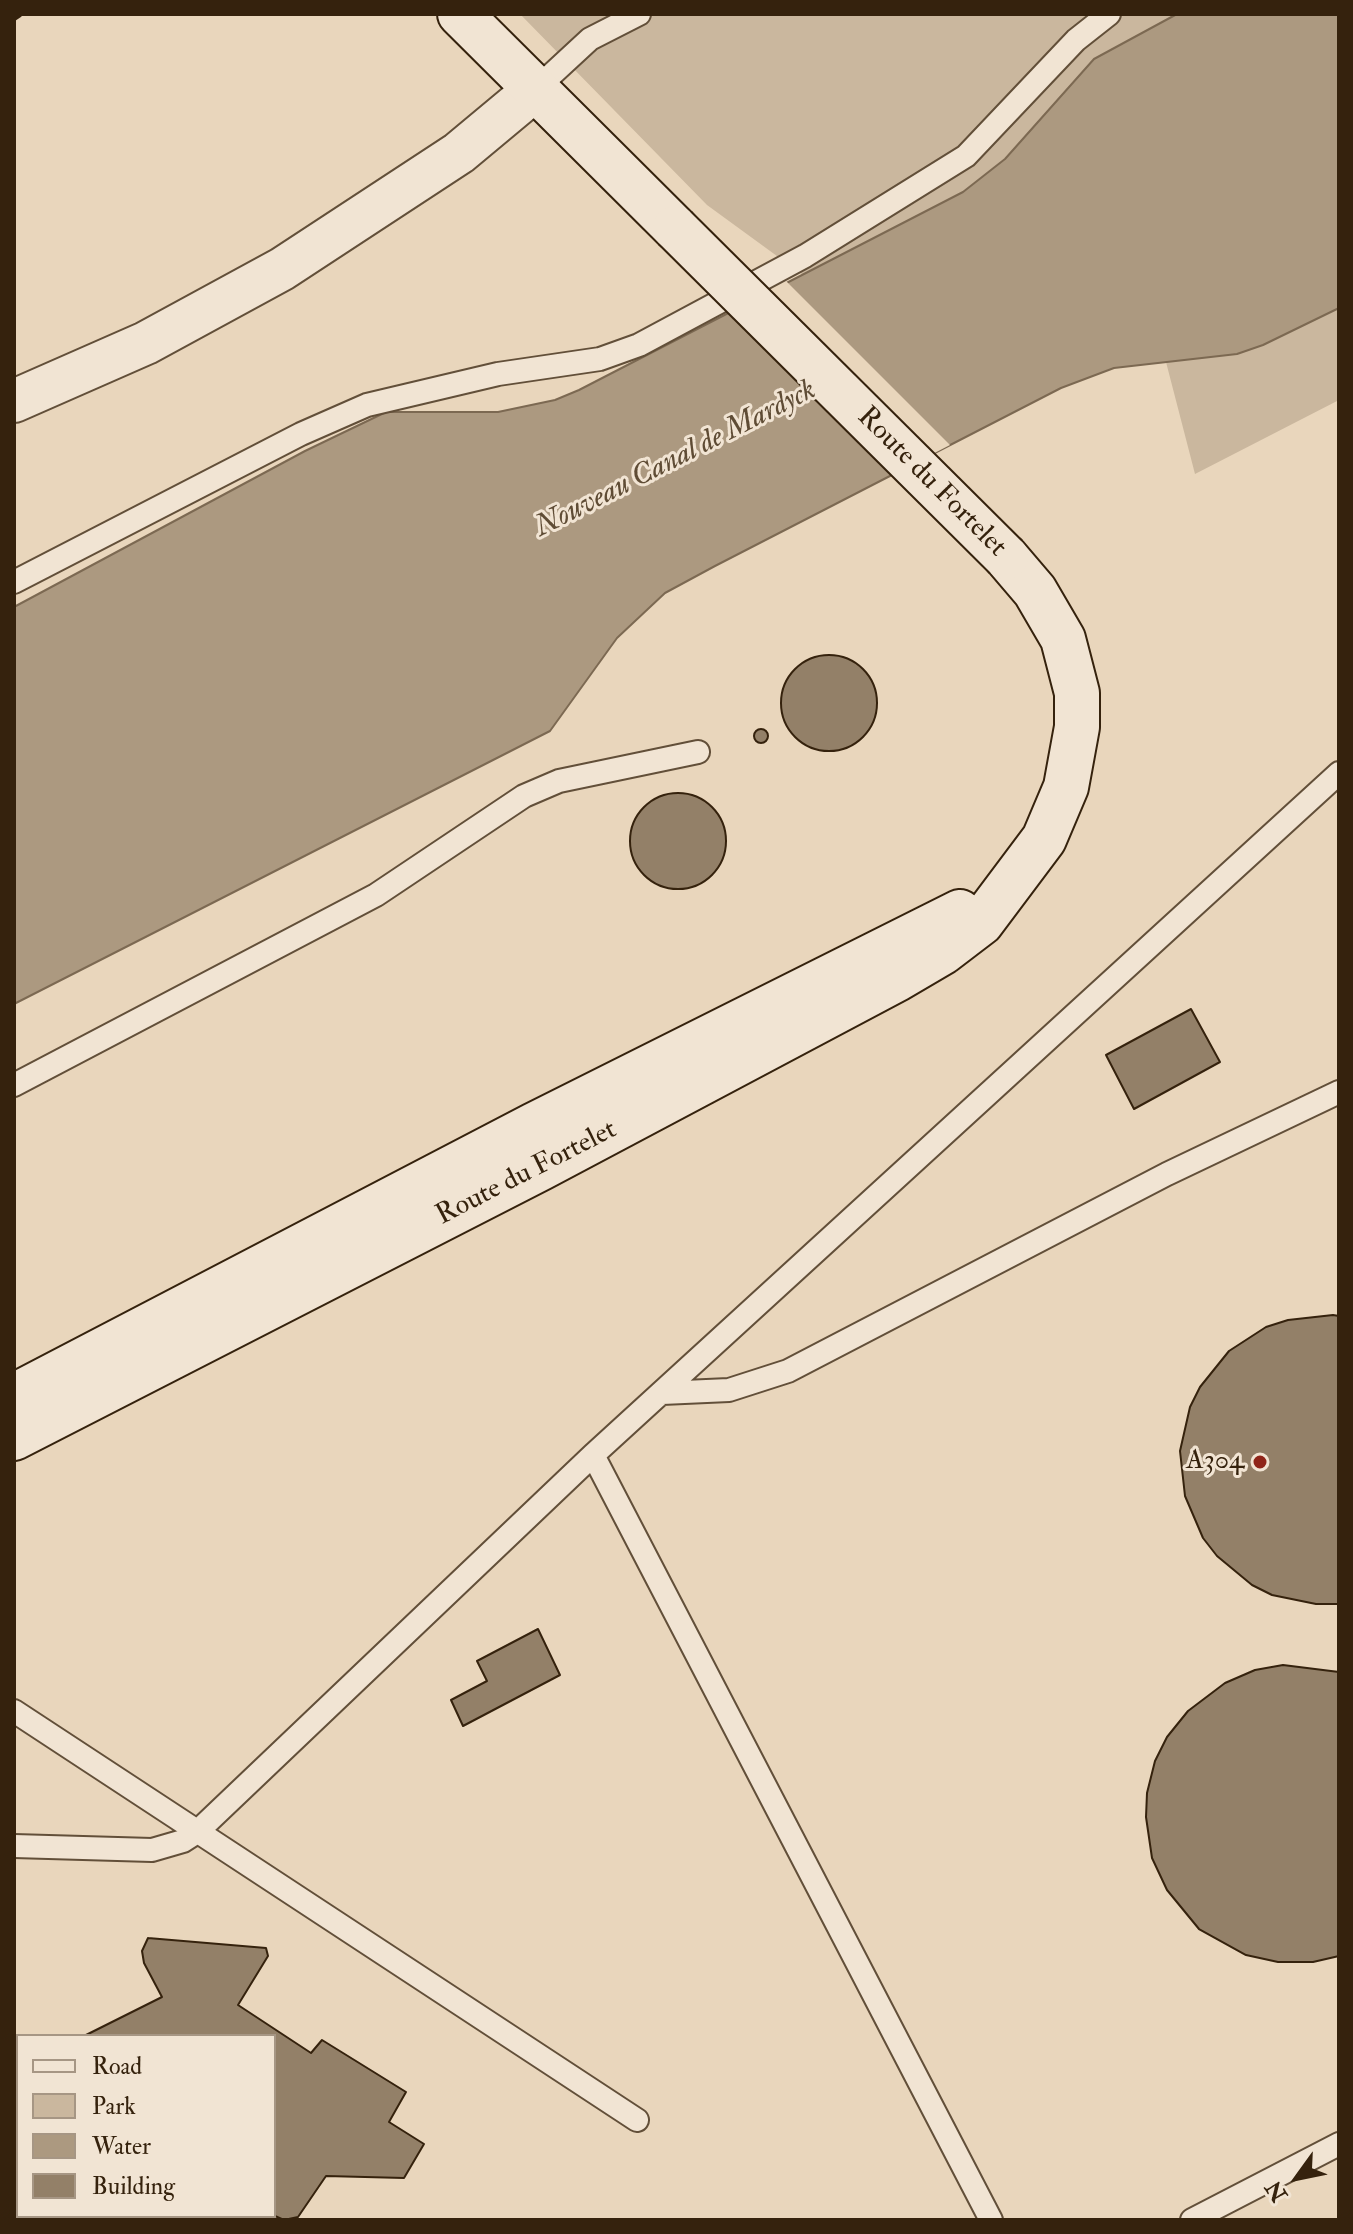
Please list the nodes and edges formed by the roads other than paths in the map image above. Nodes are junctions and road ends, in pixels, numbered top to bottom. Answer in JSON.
{"nodes":[{"id":1,"x":460,"y":14,"type":"edge"},
{"id":2,"x":639,"y":14,"type":"edge"},
{"id":3,"x":1109,"y":14,"type":"edge"},
{"id":4,"x":537,"y":88,"type":"junction"},
{"id":5,"x":14,"y":401,"type":"edge"},
{"id":6,"x":14,"y":582,"type":"edge"},
{"id":7,"x":698,"y":752,"type":"dead end"},
{"id":8,"x":1339,"y":773,"type":"edge"},
{"id":9,"x":1017,"y":879,"type":"junction"},
{"id":10,"x":14,"y":1085,"type":"edge"},
{"id":11,"x":1339,"y":1092,"type":"edge"},
{"id":12,"x":662,"y":1393,"type":"junction"},
{"id":13,"x":14,"y":1396,"type":"edge"},
{"id":14,"x":14,"y":1438,"type":"edge"},
{"id":15,"x":593,"y":1455,"type":"junction"},
{"id":16,"x":14,"y":1711,"type":"edge"},
{"id":17,"x":197,"y":1832,"type":"junction"},
{"id":18,"x":14,"y":1846,"type":"edge"},
{"id":19,"x":637,"y":2120,"type":"dead end"},
{"id":20,"x":1339,"y":2144,"type":"edge"},
{"id":21,"x":991,"y":2220,"type":"edge"},
{"id":22,"x":1192,"y":2220,"type":"edge"}],
"edges":[{"from":1,"to":4,"type":"main road","name":"Route du Fortelet"},
{"from":2,"to":4,"type":"lane"},
{"from":3,"to":6,"type":"lane"},
{"from":4,"to":5,"type":"street"},
{"from":4,"to":9,"type":"main road","name":"Route du Fortelet","bridge":true},
{"from":7,"to":10,"type":"lane"},
{"from":8,"to":12,"type":"lane"},
{"from":9,"to":13,"type":"main road","name":"Route du Fortelet"},
{"from":9,"to":14,"type":"main road","name":"Route du Fortelet"},
{"from":11,"to":12,"type":"lane"},
{"from":12,"to":15,"type":"lane"},
{"from":15,"to":17,"type":"lane"},
{"from":15,"to":21,"type":"lane"},
{"from":16,"to":17,"type":"lane"},
{"from":17,"to":18,"type":"lane"},
{"from":17,"to":19,"type":"lane"},
{"from":20,"to":22,"type":"lane"}]}
